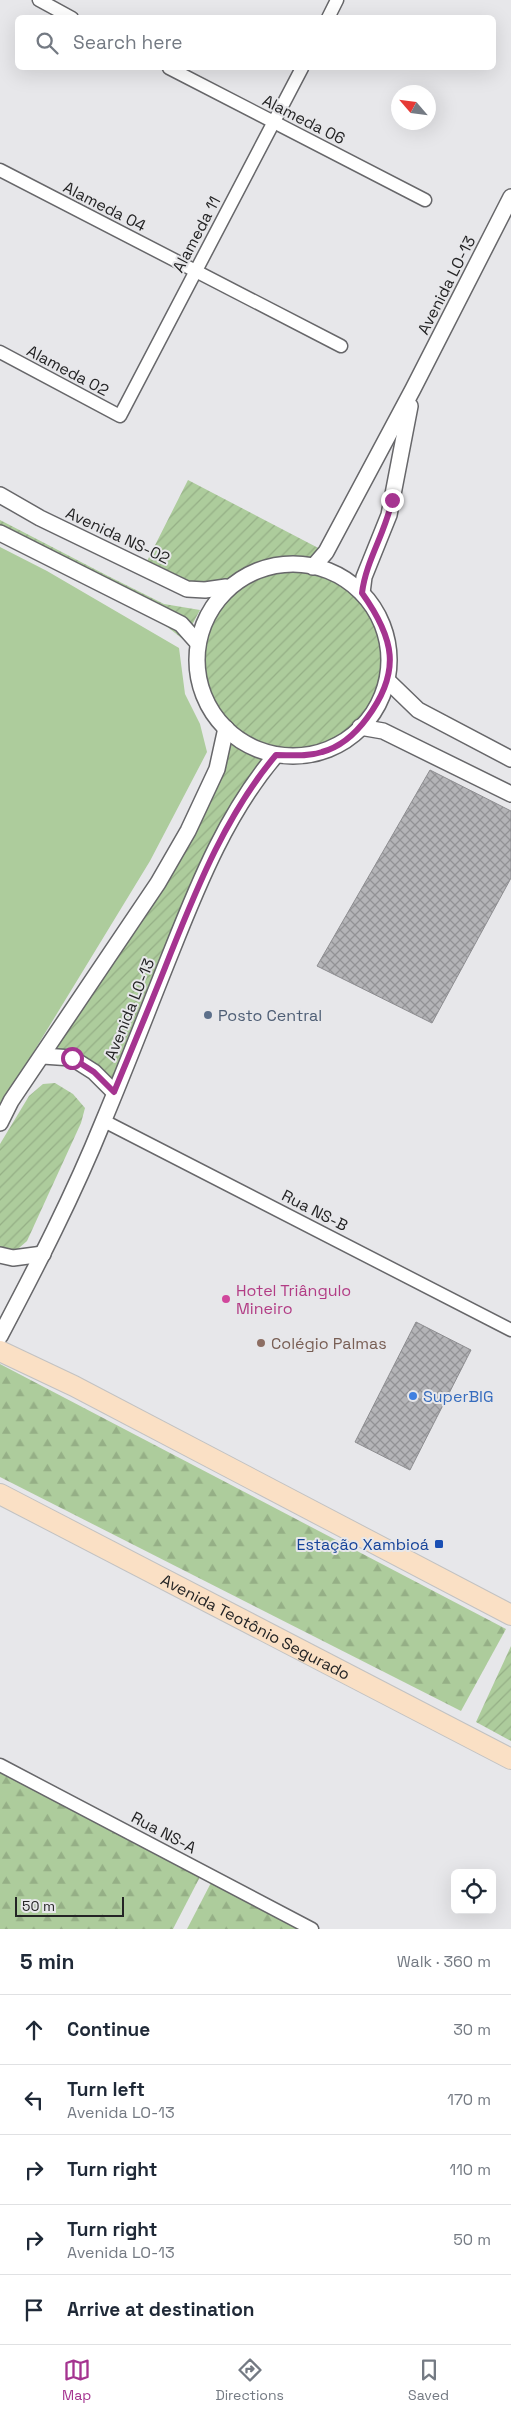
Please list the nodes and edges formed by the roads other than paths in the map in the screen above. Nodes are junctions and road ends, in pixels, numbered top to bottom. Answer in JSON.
{"nodes":[{"id":1,"x":38,"y":0,"type":"edge"},
{"id":2,"x":337,"y":0,"type":"edge"},
{"id":3,"x":66,"y":15,"type":"edge"},
{"id":4,"x":330,"y":15,"type":"edge"},
{"id":5,"x":173,"y":70,"type":"edge"},
{"id":6,"x":301,"y":70,"type":"edge"},
{"id":7,"x":274,"y":122,"type":"junction"},
{"id":8,"x":0,"y":170,"type":"edge"},
{"id":9,"x":511,"y":197,"type":"edge"},
{"id":10,"x":425,"y":200,"type":"dead end"},
{"id":11,"x":195,"y":271,"type":"junction"},
{"id":12,"x":342,"y":346,"type":"dead end"},
{"id":13,"x":0,"y":352,"type":"edge"},
{"id":14,"x":413,"y":389,"type":"junction"},
{"id":15,"x":120,"y":416,"type":"joint"},
{"id":16,"x":0,"y":496,"type":"edge"},
{"id":17,"x":0,"y":532,"type":"edge"},
{"id":18,"x":313,"y":566,"type":"junction"},
{"id":19,"x":226,"y":586,"type":"junction"},
{"id":20,"x":362,"y":593,"type":"junction"},
{"id":21,"x":197,"y":642,"type":"junction"},
{"id":22,"x":388,"y":681,"type":"junction"},
{"id":23,"x":360,"y":727,"type":"junction"},
{"id":24,"x":226,"y":728,"type":"junction"},
{"id":25,"x":276,"y":755,"type":"junction"},
{"id":26,"x":511,"y":758,"type":"edge"},
{"id":27,"x":511,"y":794,"type":"edge"},
{"id":28,"x":44,"y":1056,"type":"junction"},
{"id":29,"x":114,"y":1092,"type":"junction"},
{"id":30,"x":104,"y":1121,"type":"junction"},
{"id":31,"x":0,"y":1123,"type":"edge"},
{"id":32,"x":43,"y":1254,"type":"junction"},
{"id":33,"x":0,"y":1255,"type":"edge"},
{"id":34,"x":511,"y":1330,"type":"edge"},
{"id":35,"x":0,"y":1336,"type":"edge"},
{"id":36,"x":0,"y":1351,"type":"edge"},
{"id":37,"x":0,"y":1494,"type":"edge"},
{"id":38,"x":511,"y":1615,"type":"edge"},
{"id":39,"x":511,"y":1759,"type":"edge"},
{"id":40,"x":0,"y":1766,"type":"edge"},
{"id":41,"x":312,"y":1929,"type":"edge"}],
"edges":[{"from":1,"to":3,"type":"street"},
{"from":2,"to":4,"type":"street"},
{"from":5,"to":7,"type":"street","name":"Alameda 06"},
{"from":6,"to":7,"type":"street","name":"Alameda 11"},
{"from":7,"to":10,"type":"street","name":"Alameda 06"},
{"from":7,"to":11,"type":"street","name":"Alameda 11"},
{"from":8,"to":11,"type":"street","name":"Alameda 04"},
{"from":9,"to":14,"type":"street","name":"Avenida LO-13"},
{"from":11,"to":12,"type":"street","name":"Alameda 04"},
{"from":11,"to":15,"type":"street","name":"Alameda 11"},
{"from":13,"to":15,"type":"street","name":"Alameda 02"},
{"from":14,"to":18,"type":"street","name":"Avenida LO-13"},
{"from":14,"to":20,"type":"street","name":"Avenida LO-13"},
{"from":16,"to":19,"type":"street","name":"Avenida NS-02"},
{"from":17,"to":21,"type":"street"},
{"from":18,"to":19,"type":"street","name":"Avenida NS-02"},
{"from":18,"to":20,"type":"street"},
{"from":19,"to":21,"type":"street"},
{"from":20,"to":22,"type":"street"},
{"from":21,"to":24,"type":"street"},
{"from":22,"to":23,"type":"street"},
{"from":22,"to":26,"type":"street"},
{"from":23,"to":25,"type":"street"},
{"from":23,"to":27,"type":"street"},
{"from":24,"to":25,"type":"street"},
{"from":24,"to":28,"type":"street"},
{"from":25,"to":29,"type":"street","name":"Avenida LO-13"},
{"from":28,"to":29,"type":"street"},
{"from":28,"to":31,"type":"street"},
{"from":29,"to":30,"type":"street","name":"Avenida LO-13"},
{"from":30,"to":32,"type":"street","name":"Avenida LO-13"},
{"from":30,"to":34,"type":"street","name":"Rua NS-B"},
{"from":32,"to":33,"type":"street"},
{"from":32,"to":35,"type":"street","name":"Avenida LO-13"},
{"from":36,"to":38,"type":"main road"},
{"from":37,"to":39,"type":"main road","name":"Avenida Teotônio Segurado"},
{"from":40,"to":41,"type":"street","name":"Rua NS-A"}]}
